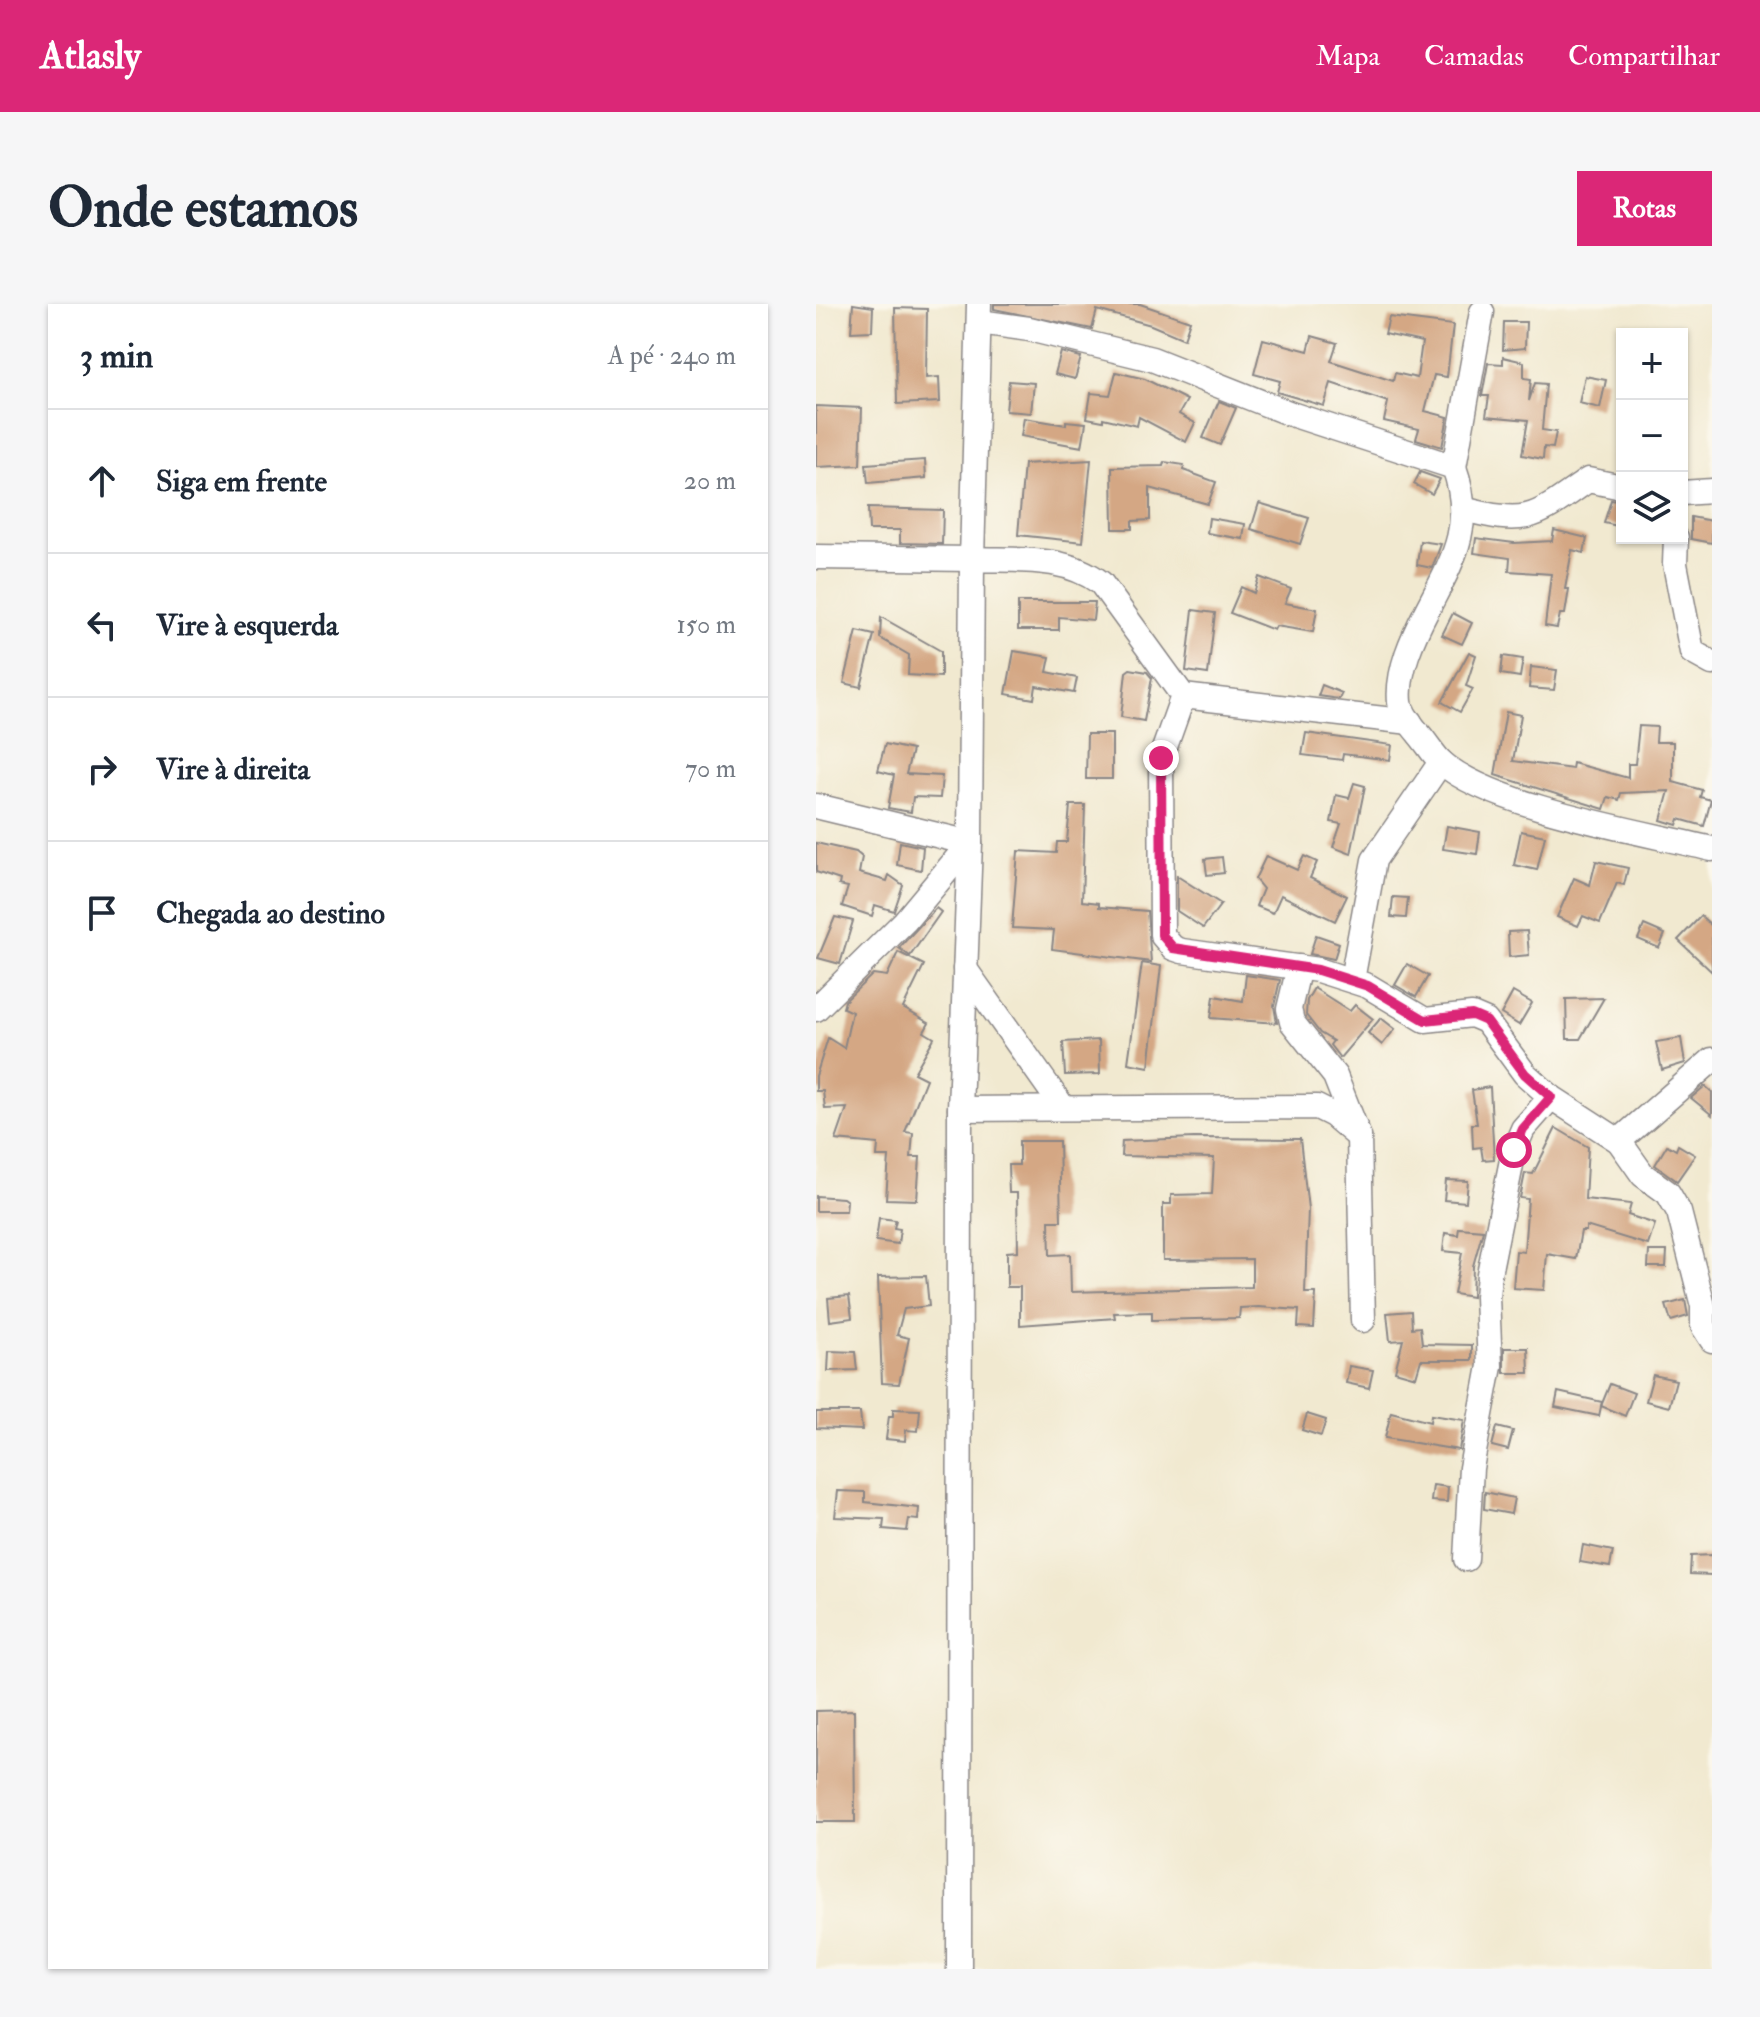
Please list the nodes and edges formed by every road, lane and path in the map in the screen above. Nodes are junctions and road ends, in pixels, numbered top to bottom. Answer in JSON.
{"nodes":[{"id":1,"x":1482,"y":312,"type":"dead end"},
{"id":2,"x":979,"y":313,"type":"edge"},
{"id":3,"x":1454,"y":467,"type":"junction"},
{"id":4,"x":1616,"y":486,"type":"edge"},
{"id":5,"x":1712,"y":491,"type":"edge"},
{"id":6,"x":1688,"y":493,"type":"edge"},
{"id":7,"x":1463,"y":509,"type":"junction"},
{"id":8,"x":1676,"y":544,"type":"edge"},
{"id":9,"x":816,"y":557,"type":"edge"},
{"id":10,"x":972,"y":559,"type":"junction"},
{"id":11,"x":1712,"y":663,"type":"edge"},
{"id":12,"x":1183,"y":696,"type":"junction"},
{"id":13,"x":1410,"y":722,"type":"junction"},
{"id":14,"x":1441,"y":762,"type":"junction"},
{"id":15,"x":816,"y":806,"type":"edge"},
{"id":16,"x":970,"y":843,"type":"junction"},
{"id":17,"x":1712,"y":849,"type":"edge"},
{"id":18,"x":1299,"y":967,"type":"junction"},
{"id":19,"x":965,"y":969,"type":"junction"},
{"id":20,"x":1352,"y":980,"type":"junction"},
{"id":21,"x":816,"y":1009,"type":"edge"},
{"id":22,"x":1712,"y":1060,"type":"edge"},
{"id":23,"x":1551,"y":1097,"type":"junction"},
{"id":24,"x":1062,"y":1106,"type":"junction"},
{"id":25,"x":960,"y":1109,"type":"junction"},
{"id":26,"x":1359,"y":1137,"type":"junction"},
{"id":27,"x":1619,"y":1141,"type":"junction"},
{"id":28,"x":1363,"y":1320,"type":"dead end"},
{"id":29,"x":1712,"y":1340,"type":"edge"},
{"id":30,"x":1466,"y":1559,"type":"dead end"},
{"id":31,"x":959,"y":1969,"type":"edge"}],
"edges":[{"from":1,"to":3,"type":"street"},
{"from":2,"to":3,"type":"street"},
{"from":2,"to":10,"type":"street"},
{"from":3,"to":7,"type":"street"},
{"from":4,"to":7,"type":"street"},
{"from":5,"to":6,"type":"street"},
{"from":7,"to":13,"type":"street"},
{"from":8,"to":11,"type":"street"},
{"from":9,"to":10,"type":"street"},
{"from":10,"to":12,"type":"street"},
{"from":10,"to":16,"type":"street"},
{"from":12,"to":13,"type":"street"},
{"from":12,"to":18,"type":"street"},
{"from":13,"to":14,"type":"street"},
{"from":14,"to":17,"type":"street"},
{"from":14,"to":20,"type":"street"},
{"from":15,"to":16,"type":"street"},
{"from":16,"to":19,"type":"street"},
{"from":16,"to":21,"type":"street"},
{"from":18,"to":20,"type":"street"},
{"from":18,"to":26,"type":"street"},
{"from":19,"to":24,"type":"street"},
{"from":19,"to":25,"type":"street"},
{"from":20,"to":23,"type":"street"},
{"from":22,"to":27,"type":"street"},
{"from":23,"to":27,"type":"street"},
{"from":23,"to":30,"type":"street"},
{"from":24,"to":25,"type":"street"},
{"from":24,"to":26,"type":"street"},
{"from":25,"to":31,"type":"street"},
{"from":26,"to":28,"type":"street"},
{"from":27,"to":29,"type":"street"}]}
